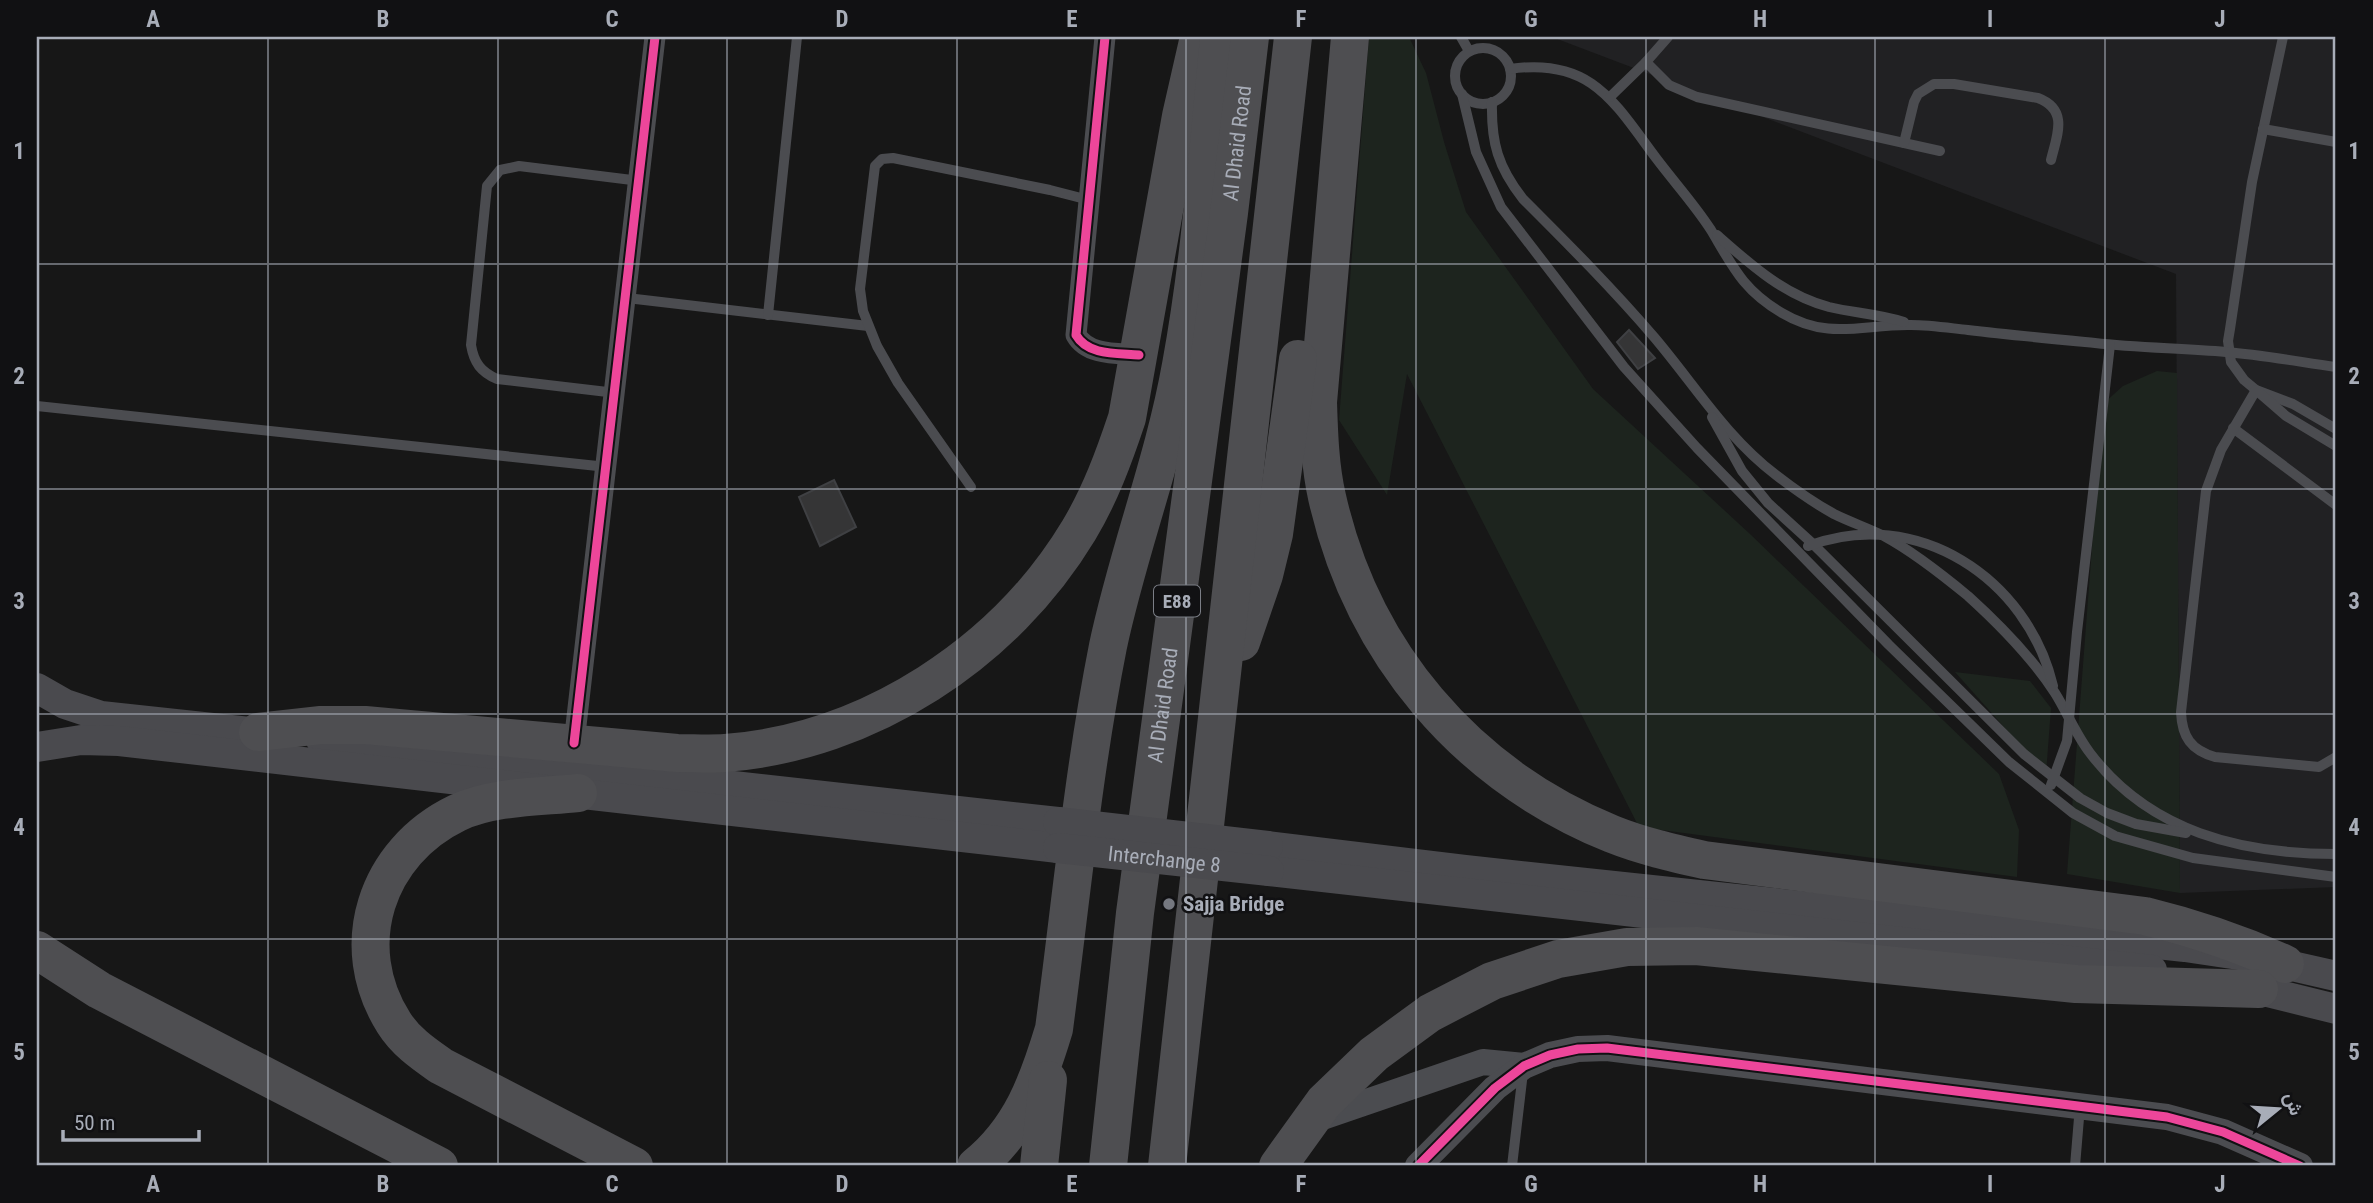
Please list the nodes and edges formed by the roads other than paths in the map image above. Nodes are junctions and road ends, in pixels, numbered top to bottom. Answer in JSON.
{"nodes":[{"id":1,"x":655,"y":37,"type":"edge"},
{"id":2,"x":797,"y":37,"type":"edge"},
{"id":3,"x":1105,"y":37,"type":"edge"},
{"id":4,"x":1199,"y":37,"type":"edge"},
{"id":5,"x":1220,"y":37,"type":"edge"},
{"id":6,"x":1250,"y":37,"type":"edge"},
{"id":7,"x":1293,"y":37,"type":"edge"},
{"id":8,"x":1335,"y":37,"type":"edge"},
{"id":9,"x":1350,"y":37,"type":"edge"},
{"id":10,"x":1461,"y":37,"type":"edge"},
{"id":11,"x":1668,"y":37,"type":"edge"},
{"id":12,"x":2283,"y":37,"type":"edge"},
{"id":13,"x":1469,"y":51,"type":"junction"},
{"id":14,"x":1646,"y":62,"type":"junction"},
{"id":15,"x":1510,"y":69,"type":"junction"},
{"id":16,"x":1462,"y":94,"type":"junction"},
{"id":17,"x":1610,"y":97,"type":"junction"},
{"id":18,"x":1492,"y":102,"type":"junction"},
{"id":19,"x":2263,"y":129,"type":"junction"},
{"id":20,"x":2336,"y":142,"type":"edge"},
{"id":21,"x":1904,"y":143,"type":"junction"},
{"id":22,"x":1940,"y":151,"type":"dead end"},
{"id":23,"x":2051,"y":160,"type":"dead end"},
{"id":24,"x":640,"y":181,"type":"junction"},
{"id":25,"x":1088,"y":201,"type":"junction"},
{"id":26,"x":1710,"y":228,"type":"junction"},
{"id":27,"x":627,"y":299,"type":"junction"},
{"id":28,"x":768,"y":315,"type":"junction"},
{"id":29,"x":1909,"y":324,"type":"junction"},
{"id":30,"x":868,"y":326,"type":"junction"},
{"id":31,"x":2109,"y":345,"type":"junction"},
{"id":32,"x":2229,"y":352,"type":"junction"},
{"id":33,"x":1139,"y":355,"type":"junction"},
{"id":34,"x":2336,"y":368,"type":"edge"},
{"id":35,"x":2256,"y":390,"type":"junction"},
{"id":36,"x":616,"y":393,"type":"junction"},
{"id":37,"x":1703,"y":399,"type":"junction"},
{"id":38,"x":37,"y":406,"type":"edge"},
{"id":39,"x":2233,"y":428,"type":"junction"},
{"id":40,"x":2336,"y":429,"type":"edge"},
{"id":41,"x":2336,"y":446,"type":"edge"},
{"id":42,"x":607,"y":467,"type":"junction"},
{"id":43,"x":971,"y":487,"type":"dead end"},
{"id":44,"x":2336,"y":505,"type":"edge"},
{"id":45,"x":1884,"y":536,"type":"junction"},
{"id":46,"x":1813,"y":544,"type":"junction"},
{"id":47,"x":1797,"y":550,"type":"junction"},
{"id":48,"x":37,"y":688,"type":"edge"},
{"id":49,"x":2054,"y":693,"type":"junction"},
{"id":50,"x":1219,"y":703,"type":"junction"},
{"id":51,"x":2070,"y":720,"type":"junction"},
{"id":52,"x":258,"y":732,"type":"junction"},
{"id":53,"x":574,"y":743,"type":"junction"},
{"id":54,"x":37,"y":747,"type":"edge"},
{"id":55,"x":2336,"y":757,"type":"edge"},
{"id":56,"x":2054,"y":779,"type":"junction"},
{"id":57,"x":578,"y":793,"type":"junction"},
{"id":58,"x":2046,"y":793,"type":"junction"},
{"id":59,"x":2198,"y":834,"type":"junction"},
{"id":60,"x":1058,"y":835,"type":"junction"},
{"id":61,"x":2336,"y":854,"type":"edge"},
{"id":62,"x":2336,"y":877,"type":"edge"},
{"id":63,"x":37,"y":950,"type":"edge"},
{"id":64,"x":2307,"y":973,"type":"edge"},
{"id":65,"x":2336,"y":1009,"type":"edge"},
{"id":66,"x":1054,"y":1029,"type":"junction"},
{"id":67,"x":1524,"y":1066,"type":"junction"},
{"id":68,"x":2080,"y":1106,"type":"junction"},
{"id":69,"x":1310,"y":1122,"type":"junction"},
{"id":70,"x":439,"y":1166,"type":"edge"},
{"id":71,"x":634,"y":1166,"type":"edge"},
{"id":72,"x":976,"y":1166,"type":"edge"},
{"id":73,"x":1039,"y":1166,"type":"edge"},
{"id":74,"x":1108,"y":1166,"type":"edge"},
{"id":75,"x":1167,"y":1166,"type":"edge"},
{"id":76,"x":1278,"y":1166,"type":"edge"},
{"id":77,"x":1418,"y":1166,"type":"edge"},
{"id":78,"x":1512,"y":1166,"type":"edge"},
{"id":79,"x":2075,"y":1166,"type":"edge"},
{"id":80,"x":2300,"y":1166,"type":"edge"}],
"edges":[{"from":1,"to":24,"type":"street"},
{"from":2,"to":28,"type":"lane"},
{"from":3,"to":25,"type":"street"},
{"from":4,"to":33,"type":"highway"},
{"from":5,"to":66,"type":"highway"},
{"from":6,"to":74,"type":"highway","name":"Al Dhaid Road","number":"E88"},
{"from":7,"to":50,"type":"highway","name":"Al Dhaid Road","number":"E88"},
{"from":8,"to":50,"type":"highway"},
{"from":9,"to":64,"type":"highway"},
{"from":10,"to":13,"type":"lane"},
{"from":11,"to":14,"type":"lane"},
{"from":12,"to":19,"type":"lane"},
{"from":13,"to":15,"type":"lane"},
{"from":13,"to":16,"type":"lane"},
{"from":14,"to":17,"type":"lane"},
{"from":14,"to":21,"type":"lane"},
{"from":15,"to":17,"type":"lane"},
{"from":15,"to":18,"type":"lane"},
{"from":16,"to":18,"type":"lane"},
{"from":16,"to":47,"type":"lane"},
{"from":17,"to":26,"type":"lane"},
{"from":18,"to":37,"type":"lane"},
{"from":19,"to":20,"type":"lane"},
{"from":19,"to":32,"type":"lane"},
{"from":21,"to":22,"type":"lane"},
{"from":21,"to":23,"type":"lane"},
{"from":24,"to":27,"type":"street"},
{"from":24,"to":36,"type":"lane"},
{"from":25,"to":30,"type":"lane"},
{"from":25,"to":33,"type":"street"},
{"from":26,"to":29,"type":"lane"},
{"from":26,"to":29,"type":"lane"},
{"from":27,"to":28,"type":"lane"},
{"from":27,"to":36,"type":"street"},
{"from":28,"to":30,"type":"lane"},
{"from":29,"to":31,"type":"lane"},
{"from":30,"to":43,"type":"lane"},
{"from":31,"to":32,"type":"lane"},
{"from":31,"to":51,"type":"lane"},
{"from":32,"to":34,"type":"lane"},
{"from":32,"to":35,"type":"lane"},
{"from":33,"to":53,"type":"highway"},
{"from":35,"to":39,"type":"lane"},
{"from":35,"to":40,"type":"lane"},
{"from":35,"to":41,"type":"lane"},
{"from":36,"to":42,"type":"street"},
{"from":37,"to":45,"type":"lane"},
{"from":37,"to":46,"type":"lane"},
{"from":38,"to":42,"type":"lane"},
{"from":39,"to":44,"type":"lane"},
{"from":39,"to":55,"type":"lane"},
{"from":42,"to":53,"type":"street"},
{"from":45,"to":46,"type":"lane"},
{"from":45,"to":49,"type":"lane"},
{"from":45,"to":49,"type":"lane"},
{"from":46,"to":47,"type":"lane"},
{"from":46,"to":56,"type":"lane"},
{"from":47,"to":58,"type":"lane"},
{"from":48,"to":52,"type":"main road"},
{"from":49,"to":51,"type":"lane"},
{"from":50,"to":75,"type":"highway","name":"Al Dhaid Road","number":"E88"},
{"from":51,"to":56,"type":"lane"},
{"from":51,"to":59,"type":"lane"},
{"from":52,"to":53,"type":"highway"},
{"from":52,"to":60,"type":"main road"},
{"from":54,"to":57,"type":"main road"},
{"from":56,"to":58,"type":"lane"},
{"from":56,"to":59,"type":"lane"},
{"from":57,"to":60,"type":"main road"},
{"from":57,"to":71,"type":"highway"},
{"from":58,"to":62,"type":"lane"},
{"from":59,"to":61,"type":"lane"},
{"from":60,"to":64,"type":"main road","name":"Interchange 8","bridge":true},
{"from":63,"to":70,"type":"highway"},
{"from":64,"to":65,"type":"main road","name":"Interchange 8"},
{"from":64,"to":69,"type":"highway"},
{"from":66,"to":72,"type":"highway"},
{"from":66,"to":73,"type":"highway"},
{"from":67,"to":68,"type":"street"},
{"from":67,"to":69,"type":"street"},
{"from":67,"to":77,"type":"street"},
{"from":67,"to":78,"type":"lane"},
{"from":68,"to":79,"type":"lane"},
{"from":68,"to":80,"type":"street"},
{"from":69,"to":76,"type":"highway"}]}
